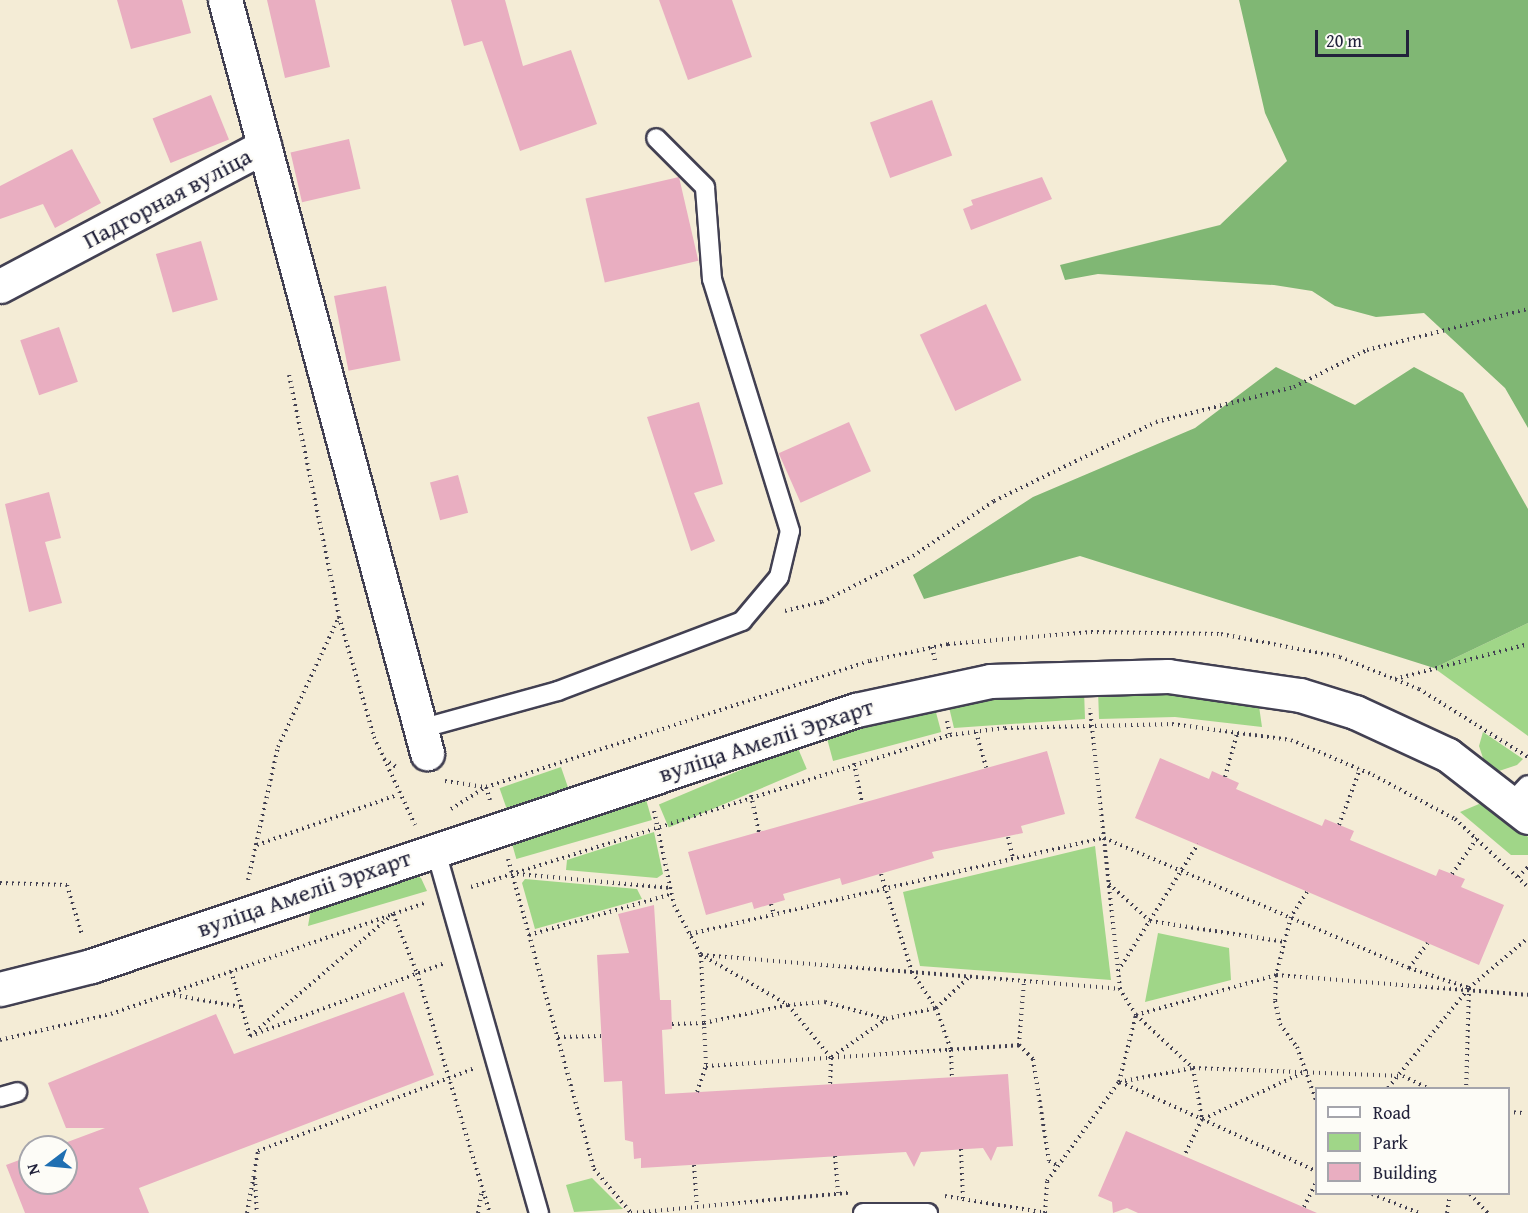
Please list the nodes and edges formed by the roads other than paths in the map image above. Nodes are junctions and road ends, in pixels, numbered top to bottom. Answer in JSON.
{"nodes":[{"id":1,"x":225,"y":0,"type":"edge"},
{"id":2,"x":656,"y":138,"type":"dead end"},
{"id":3,"x":264,"y":146,"type":"junction"},
{"id":4,"x":0,"y":286,"type":"edge"},
{"id":5,"x":424,"y":741,"type":"joint"},
{"id":6,"x":1523,"y":801,"type":"edge"},
{"id":7,"x":435,"y":848,"type":"junction"},
{"id":8,"x":0,"y":990,"type":"edge"},
{"id":9,"x":539,"y":1213,"type":"edge"},
{"id":10,"x":863,"y":1213,"type":"edge"},
{"id":11,"x":928,"y":1213,"type":"edge"}],
"edges":[{"from":1,"to":3,"type":"street","name":"Падгорная вуліца"},
{"from":2,"to":5,"type":"lane"},
{"from":3,"to":4,"type":"street","name":"Падгорная вуліца"},
{"from":3,"to":5,"type":"street"},
{"from":6,"to":7,"type":"street","name":"вуліца Амеліі Эрхарт"},
{"from":7,"to":8,"type":"street","name":"вуліца Амеліі Эрхарт"},
{"from":7,"to":9,"type":"lane"},
{"from":10,"to":11,"type":"lane"}]}
